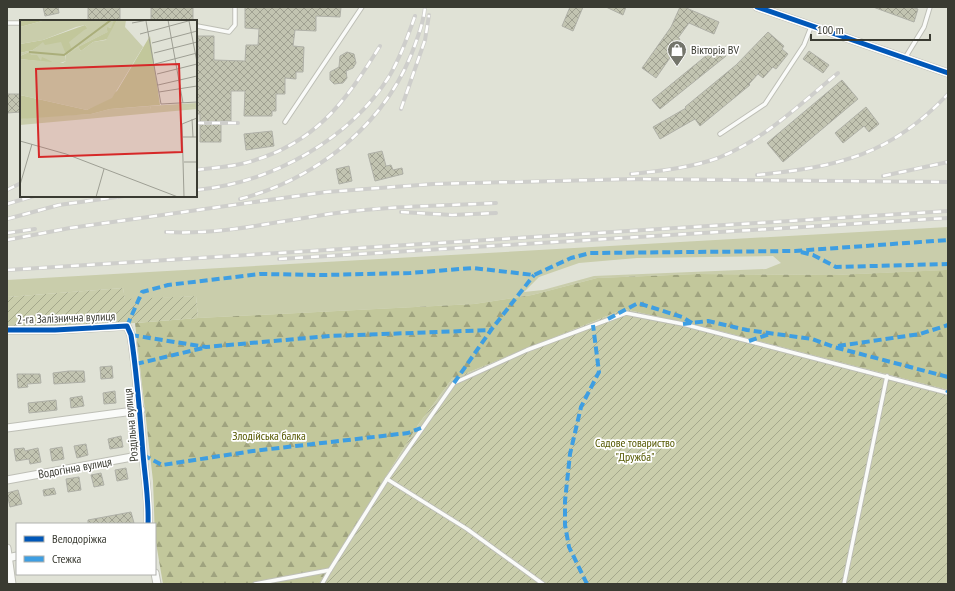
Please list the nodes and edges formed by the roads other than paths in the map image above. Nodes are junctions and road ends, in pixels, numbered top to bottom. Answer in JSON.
{"nodes":[{"id":1,"x":235,"y":7,"type":"edge"},
{"id":2,"x":362,"y":7,"type":"edge"},
{"id":3,"x":757,"y":7,"type":"edge"},
{"id":4,"x":930,"y":7,"type":"edge"},
{"id":5,"x":7,"y":23,"type":"edge"},
{"id":6,"x":20,"y":23,"type":"edge"},
{"id":7,"x":197,"y":26,"type":"dead end"},
{"id":8,"x":811,"y":27,"type":"junction"},
{"id":9,"x":905,"y":59,"type":"junction"},
{"id":10,"x":948,"y":74,"type":"edge"},
{"id":11,"x":285,"y":122,"type":"dead end"},
{"id":12,"x":720,"y":134,"type":"dead end"},
{"id":13,"x":127,"y":326,"type":"joint"},
{"id":14,"x":7,"y":330,"type":"edge"},
{"id":15,"x":887,"y":376,"type":"junction"},
{"id":16,"x":948,"y":393,"type":"edge"},
{"id":17,"x":141,"y":410,"type":"junction"},
{"id":18,"x":7,"y":428,"type":"edge"},
{"id":19,"x":143,"y":456,"type":"junction"},
{"id":20,"x":387,"y":479,"type":"junction"},
{"id":21,"x":7,"y":480,"type":"edge"},
{"id":22,"x":148,"y":523,"type":"edge"},
{"id":23,"x":7,"y":548,"type":"edge"},
{"id":24,"x":8,"y":558,"type":"edge"},
{"id":25,"x":330,"y":570,"type":"junction"},
{"id":26,"x":12,"y":584,"type":"edge"},
{"id":27,"x":255,"y":584,"type":"edge"},
{"id":28,"x":322,"y":584,"type":"edge"},
{"id":29,"x":543,"y":584,"type":"edge"},
{"id":30,"x":844,"y":584,"type":"edge"}],
"edges":[{"from":1,"to":7,"type":"lane"},
{"from":2,"to":11,"type":"lane"},
{"from":3,"to":8,"type":"street"},
{"from":4,"to":9,"type":"lane"},
{"from":5,"to":6,"type":"lane"},
{"from":8,"to":9,"type":"street"},
{"from":8,"to":12,"type":"lane"},
{"from":9,"to":10,"type":"street"},
{"from":13,"to":14,"type":"street","name":"2-га Залізнична вулиця"},
{"from":13,"to":17,"type":"street","name":"Роздільна вулиця"},
{"from":15,"to":16,"type":"lane"},
{"from":15,"to":20,"type":"lane"},
{"from":15,"to":30,"type":"lane"},
{"from":17,"to":18,"type":"street"},
{"from":17,"to":19,"type":"street","name":"Роздільна вулиця"},
{"from":19,"to":21,"type":"street","name":"Водогінна вулиця"},
{"from":19,"to":22,"type":"street","name":"Роздільна вулиця"},
{"from":20,"to":25,"type":"lane"},
{"from":20,"to":29,"type":"lane"},
{"from":23,"to":24,"type":"street"},
{"from":24,"to":26,"type":"street"},
{"from":25,"to":27,"type":"lane"},
{"from":25,"to":28,"type":"lane"}]}
